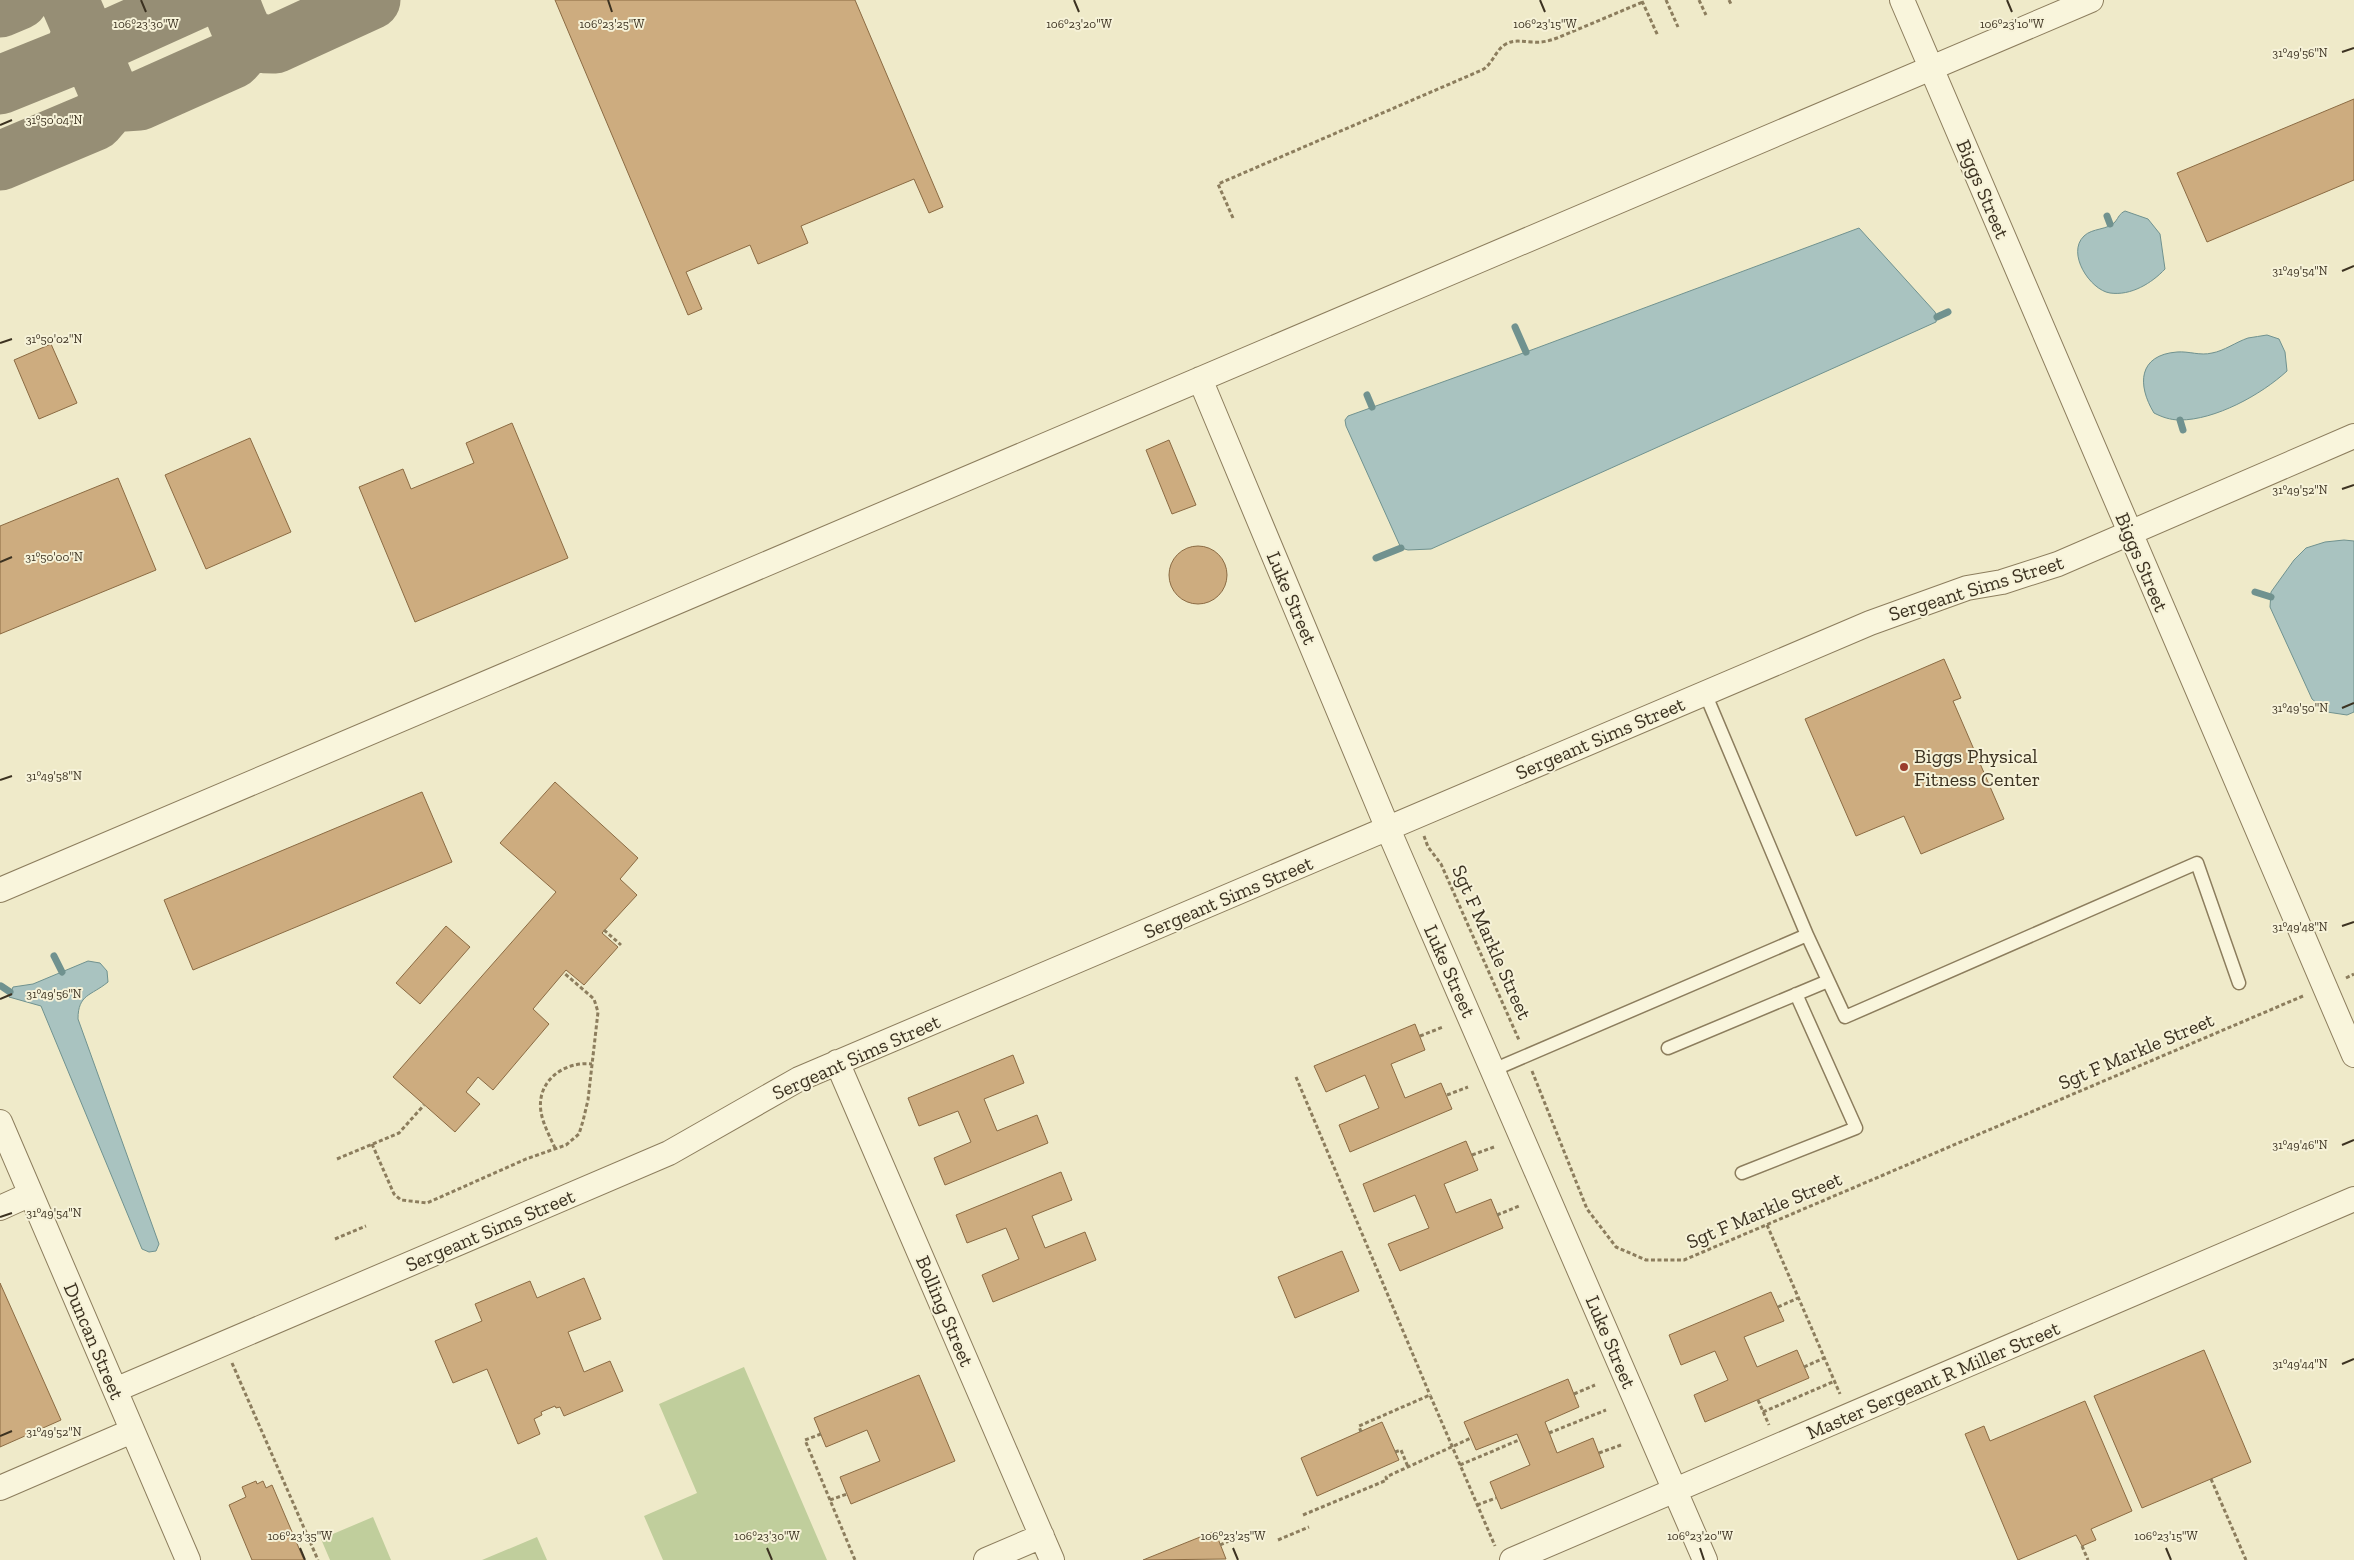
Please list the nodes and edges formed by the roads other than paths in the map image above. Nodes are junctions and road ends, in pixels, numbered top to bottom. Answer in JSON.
{"nodes":[{"id":1,"x":1902,"y":0,"type":"edge"},
{"id":2,"x":2091,"y":0,"type":"edge"},
{"id":3,"x":1931,"y":68,"type":"junction"},
{"id":4,"x":1200,"y":378,"type":"junction"},
{"id":5,"x":2354,"y":436,"type":"edge"},
{"id":6,"x":2129,"y":534,"type":"junction"},
{"id":7,"x":1705,"y":693,"type":"junction"},
{"id":8,"x":1388,"y":830,"type":"junction"},
{"id":9,"x":0,"y":890,"type":"edge"},
{"id":10,"x":1807,"y":935,"type":"junction"},
{"id":11,"x":1828,"y":981,"type":"junction"},
{"id":12,"x":2239,"y":983,"type":"dead end"},
{"id":13,"x":1796,"y":994,"type":"junction"},
{"id":14,"x":1668,"y":1048,"type":"dead end"},
{"id":15,"x":2354,"y":1055,"type":"edge"},
{"id":16,"x":837,"y":1062,"type":"junction"},
{"id":17,"x":1493,"y":1070,"type":"junction"},
{"id":18,"x":0,"y":1122,"type":"edge"},
{"id":19,"x":1742,"y":1173,"type":"dead end"},
{"id":20,"x":31,"y":1194,"type":"junction"},
{"id":21,"x":2354,"y":1199,"type":"edge"},
{"id":22,"x":0,"y":1208,"type":"edge"},
{"id":23,"x":114,"y":1390,"type":"junction"},
{"id":24,"x":132,"y":1432,"type":"junction"},
{"id":25,"x":0,"y":1488,"type":"edge"},
{"id":26,"x":1675,"y":1490,"type":"junction"},
{"id":27,"x":1042,"y":1536,"type":"junction"},
{"id":28,"x":1504,"y":1556,"type":"edge"},
{"id":29,"x":188,"y":1560,"type":"edge"},
{"id":30,"x":986,"y":1560,"type":"edge"},
{"id":31,"x":1052,"y":1560,"type":"edge"},
{"id":32,"x":1705,"y":1560,"type":"edge"}],
"edges":[{"from":1,"to":3,"type":"street","name":"Biggs Street"},
{"from":2,"to":3,"type":"street"},
{"from":3,"to":4,"type":"street"},
{"from":3,"to":6,"type":"street","name":"Biggs Street"},
{"from":4,"to":8,"type":"street","name":"Luke Street"},
{"from":4,"to":9,"type":"street"},
{"from":5,"to":6,"type":"street","name":"Sergeant Sims Street"},
{"from":6,"to":7,"type":"street","name":"Sergeant Sims Street"},
{"from":6,"to":15,"type":"street","name":"Biggs Street"},
{"from":7,"to":8,"type":"street","name":"Sergeant Sims Street"},
{"from":7,"to":10,"type":"lane"},
{"from":8,"to":16,"type":"street","name":"Sergeant Sims Street"},
{"from":8,"to":17,"type":"street","name":"Luke Street"},
{"from":10,"to":11,"type":"lane"},
{"from":10,"to":17,"type":"lane"},
{"from":11,"to":12,"type":"lane"},
{"from":11,"to":13,"type":"lane"},
{"from":13,"to":14,"type":"lane"},
{"from":13,"to":19,"type":"lane"},
{"from":16,"to":23,"type":"street","name":"Sergeant Sims Street"},
{"from":16,"to":27,"type":"street","name":"Bolling Street"},
{"from":17,"to":26,"type":"street","name":"Luke Street"},
{"from":18,"to":20,"type":"street","name":"Duncan Street"},
{"from":20,"to":22,"type":"street"},
{"from":20,"to":23,"type":"street","name":"Duncan Street"},
{"from":21,"to":26,"type":"street","name":"Master Sergeant R Miller Street"},
{"from":23,"to":24,"type":"street","name":"Duncan Street"},
{"from":24,"to":25,"type":"street"},
{"from":24,"to":29,"type":"street","name":"Duncan Street"},
{"from":26,"to":28,"type":"street","name":"Master Sergeant R Miller Street"},
{"from":26,"to":32,"type":"street","name":"Luke Street"},
{"from":27,"to":30,"type":"street"},
{"from":27,"to":31,"type":"street","name":"Bolling Street"}]}
